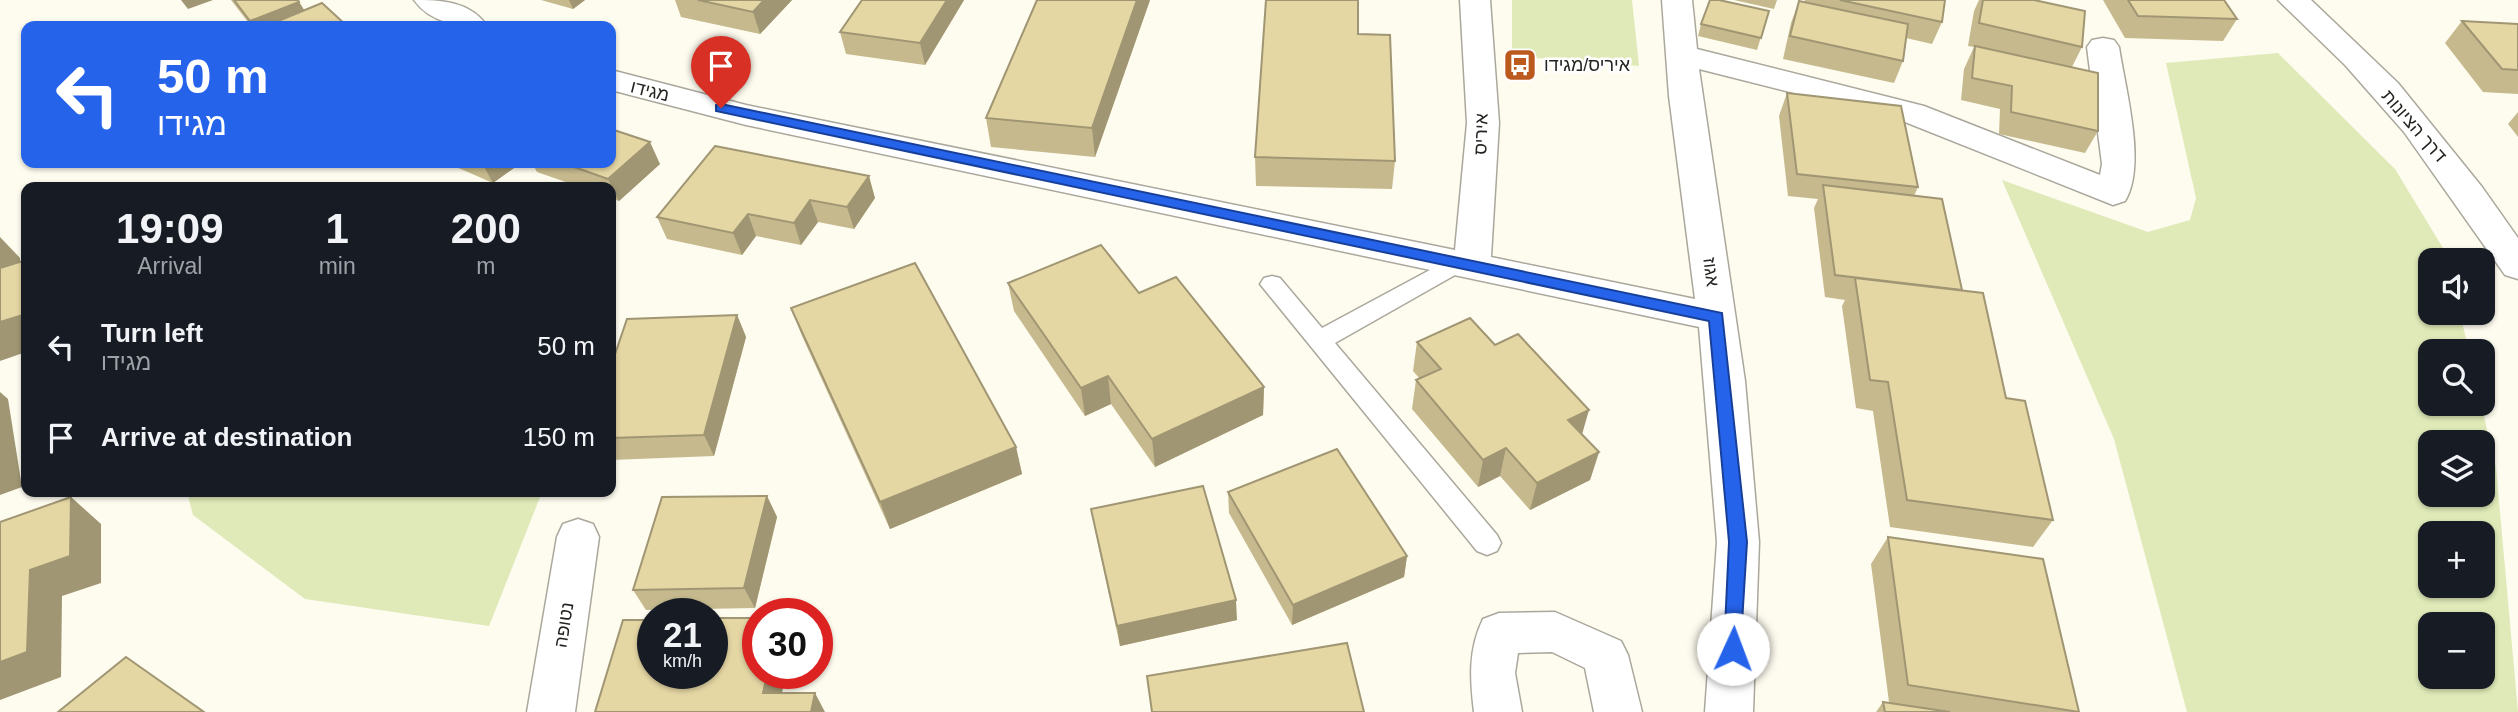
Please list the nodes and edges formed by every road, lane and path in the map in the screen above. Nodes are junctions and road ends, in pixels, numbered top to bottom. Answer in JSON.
{"nodes":[{"id":1,"x":429,"y":0,"type":"edge"},
{"id":2,"x":1475,"y":0,"type":"edge"},
{"id":3,"x":1677,"y":0,"type":"edge"},
{"id":4,"x":2293,"y":0,"type":"edge"},
{"id":5,"x":464,"y":21,"type":"edge"},
{"id":6,"x":2104,"y":47,"type":"dead end"},
{"id":7,"x":1681,"y":55,"type":"junction"},
{"id":8,"x":616,"y":81,"type":"edge"},
{"id":9,"x":1463,"y":266,"type":"junction"},
{"id":10,"x":2518,"y":266,"type":"edge"},
{"id":11,"x":1272,"y":284,"type":"dead end"},
{"id":12,"x":1717,"y":317,"type":"junction"},
{"id":13,"x":1318,"y":341,"type":"junction"},
{"id":14,"x":578,"y":537,"type":"dead end"},
{"id":15,"x":1487,"y":543,"type":"dead end"},
{"id":16,"x":551,"y":712,"type":"edge"},
{"id":17,"x":1497,"y":712,"type":"edge"},
{"id":18,"x":1618,"y":712,"type":"edge"},
{"id":19,"x":1728,"y":712,"type":"edge"}],
"edges":[{"from":1,"to":5,"type":"main road"},
{"from":2,"to":9,"type":"main road","name":"איריס"},
{"from":3,"to":7,"type":"main road","name":"אגוז"},
{"from":4,"to":10,"type":"main road","name":"דרך הציונות"},
{"from":6,"to":7,"type":"main road"},
{"from":7,"to":12,"type":"main road","name":"אגוז"},
{"from":8,"to":9,"type":"main road","name":"מגידו"},
{"from":9,"to":12,"type":"main road","name":"מגידו"},
{"from":9,"to":13,"type":"lane"},
{"from":11,"to":13,"type":"lane"},
{"from":12,"to":19,"type":"main road","name":"אגוז"},
{"from":13,"to":15,"type":"lane"},
{"from":14,"to":16,"type":"main road","name":"נטופה"},
{"from":17,"to":18,"type":"main road"}]}
